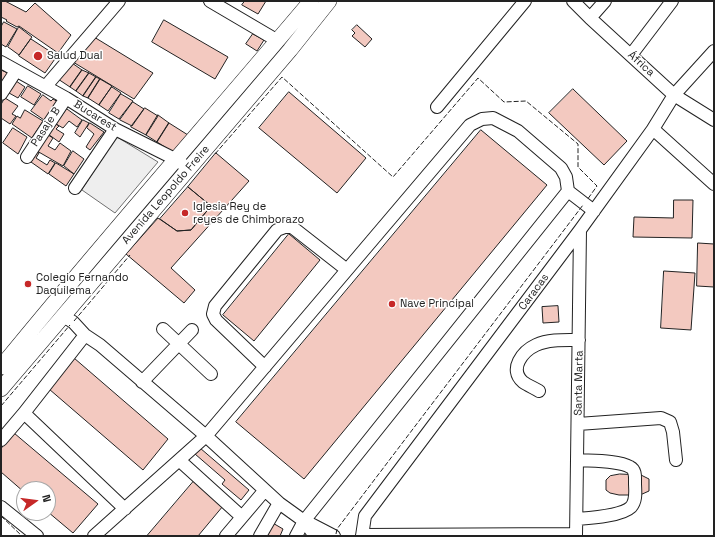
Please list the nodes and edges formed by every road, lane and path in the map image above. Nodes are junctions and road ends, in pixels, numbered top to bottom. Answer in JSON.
{"nodes":[{"id":1,"x":119,"y":1,"type":"edge"},
{"id":2,"x":210,"y":1,"type":"edge"},
{"id":3,"x":311,"y":1,"type":"edge"},
{"id":4,"x":329,"y":1,"type":"edge"},
{"id":5,"x":525,"y":1,"type":"edge"},
{"id":6,"x":573,"y":1,"type":"edge"},
{"id":7,"x":605,"y":1,"type":"edge"},
{"id":8,"x":672,"y":1,"type":"edge"},
{"id":9,"x":590,"y":18,"type":"junction"},
{"id":10,"x":278,"y":41,"type":"junction"},
{"id":11,"x":714,"y":51,"type":"edge"},
{"id":12,"x":631,"y":55,"type":"junction"},
{"id":13,"x":1,"y":62,"type":"edge"},
{"id":14,"x":16,"y":71,"type":"junction"},
{"id":15,"x":46,"y":86,"type":"junction"},
{"id":16,"x":1,"y":94,"type":"edge"},
{"id":17,"x":674,"y":94,"type":"junction"},
{"id":18,"x":66,"y":98,"type":"junction"},
{"id":19,"x":437,"y":108,"type":"dead end"},
{"id":20,"x":714,"y":120,"type":"edge"},
{"id":21,"x":115,"y":129,"type":"junction"},
{"id":22,"x":653,"y":129,"type":"junction"},
{"id":23,"x":27,"y":157,"type":"dead end"},
{"id":24,"x":183,"y":164,"type":"junction"},
{"id":25,"x":714,"y":184,"type":"edge"},
{"id":26,"x":75,"y":188,"type":"dead end"},
{"id":27,"x":568,"y":191,"type":"junction"},
{"id":28,"x":594,"y":211,"type":"junction"},
{"id":29,"x":580,"y":230,"type":"junction"},
{"id":30,"x":347,"y":270,"type":"junction"},
{"id":31,"x":70,"y":282,"type":"junction"},
{"id":32,"x":82,"y":293,"type":"junction"},
{"id":33,"x":63,"y":316,"type":"junction"},
{"id":34,"x":163,"y":329,"type":"dead end"},
{"id":35,"x":192,"y":330,"type":"dead end"},
{"id":36,"x":85,"y":334,"type":"junction"},
{"id":37,"x":579,"y":340,"type":"junction"},
{"id":38,"x":179,"y":344,"type":"junction"},
{"id":39,"x":1,"y":367,"type":"edge"},
{"id":40,"x":265,"y":367,"type":"junction"},
{"id":41,"x":211,"y":374,"type":"dead end"},
{"id":42,"x":142,"y":382,"type":"junction"},
{"id":43,"x":1,"y":389,"type":"edge"},
{"id":44,"x":539,"y":391,"type":"dead end"},
{"id":45,"x":24,"y":413,"type":"junction"},
{"id":46,"x":578,"y":424,"type":"junction"},
{"id":47,"x":206,"y":436,"type":"junction"},
{"id":48,"x":1,"y":440,"type":"edge"},
{"id":49,"x":178,"y":460,"type":"junction"},
{"id":50,"x":578,"y":460,"type":"junction"},
{"id":51,"x":676,"y":460,"type":"dead end"},
{"id":52,"x":265,"y":490,"type":"junction"},
{"id":53,"x":279,"y":502,"type":"junction"},
{"id":54,"x":1,"y":507,"type":"edge"},
{"id":55,"x":125,"y":509,"type":"junction"},
{"id":56,"x":242,"y":517,"type":"junction"},
{"id":57,"x":577,"y":519,"type":"junction"},
{"id":58,"x":304,"y":521,"type":"junction"},
{"id":59,"x":362,"y":535,"type":"edge"},
{"id":60,"x":576,"y":535,"type":"edge"},
{"id":61,"x":37,"y":536,"type":"edge"},
{"id":62,"x":94,"y":536,"type":"edge"},
{"id":63,"x":226,"y":536,"type":"edge"},
{"id":64,"x":260,"y":536,"type":"edge"},
{"id":65,"x":296,"y":536,"type":"edge"},
{"id":66,"x":315,"y":536,"type":"edge"},
{"id":67,"x":334,"y":536,"type":"edge"}],
"edges":[{"from":1,"to":15,"type":"street"},
{"from":2,"to":10,"type":"street"},
{"from":3,"to":10,"type":"main road","name":"Avenida Leopoldo Freire"},
{"from":4,"to":24,"type":"main road","name":"Avenida Leopoldo Freire"},
{"from":5,"to":19,"type":"street"},
{"from":6,"to":9,"type":"street","name":"África"},
{"from":7,"to":9,"type":"street"},
{"from":8,"to":12,"type":"street"},
{"from":9,"to":12,"type":"street","name":"África"},
{"from":10,"to":24,"type":"main road","name":"Avenida Leopoldo Freire"},
{"from":11,"to":17,"type":"street","name":"Caracas"},
{"from":12,"to":17,"type":"street","name":"África"},
{"from":13,"to":14,"type":"street","name":"Bucarest"},
{"from":14,"to":15,"type":"street","name":"Bucarest"},
{"from":14,"to":16,"type":"street"},
{"from":15,"to":18,"type":"street","name":"Bucarest"},
{"from":17,"to":20,"type":"street","name":"África"},
{"from":17,"to":22,"type":"street","name":"Caracas"},
{"from":18,"to":21,"type":"street","name":"Bucarest"},
{"from":18,"to":23,"type":"street","name":"Pasaje B"},
{"from":21,"to":24,"type":"street","name":"Bucarest"},
{"from":21,"to":26,"type":"street"},
{"from":22,"to":25,"type":"street"},
{"from":22,"to":28,"type":"street","name":"Caracas"},
{"from":24,"to":31,"type":"main road","name":"Avenida Leopoldo Freire"},
{"from":24,"to":32,"type":"main road","name":"Avenida Leopoldo Freire"},
{"from":27,"to":28,"type":"street"},
{"from":27,"to":30,"type":"street"},
{"from":27,"to":58,"type":"street"},
{"from":28,"to":29,"type":"street","name":"Caracas"},
{"from":29,"to":37,"type":"street","name":"Santa Marta"},
{"from":29,"to":59,"type":"street","name":"Caracas"},
{"from":30,"to":40,"type":"street"},
{"from":30,"to":40,"type":"street"},
{"from":31,"to":32,"type":"main road"},
{"from":31,"to":39,"type":"main road","name":"Avenida Leopoldo Freire"},
{"from":32,"to":33,"type":"main road","name":"Avenida Leopoldo Freire"},
{"from":33,"to":36,"type":"street"},
{"from":33,"to":43,"type":"main road","name":"Avenida Leopoldo Freire"},
{"from":34,"to":38,"type":"street"},
{"from":35,"to":38,"type":"street"},
{"from":36,"to":42,"type":"street"},
{"from":36,"to":45,"type":"street"},
{"from":37,"to":44,"type":"street"},
{"from":37,"to":46,"type":"street","name":"Santa Marta"},
{"from":38,"to":41,"type":"street"},
{"from":38,"to":42,"type":"street"},
{"from":40,"to":47,"type":"street"},
{"from":42,"to":47,"type":"street"},
{"from":45,"to":48,"type":"street"},
{"from":45,"to":55,"type":"street"},
{"from":46,"to":50,"type":"street","name":"Santa Marta"},
{"from":46,"to":51,"type":"street"},
{"from":47,"to":49,"type":"street"},
{"from":47,"to":52,"type":"street"},
{"from":49,"to":55,"type":"street"},
{"from":49,"to":56,"type":"street"},
{"from":50,"to":57,"type":"street","name":"Santa Marta"},
{"from":50,"to":57,"type":"street"},
{"from":52,"to":53,"type":"street"},
{"from":52,"to":56,"type":"street"},
{"from":53,"to":58,"type":"street"},
{"from":53,"to":64,"type":"street"},
{"from":54,"to":61,"type":"street"},
{"from":55,"to":62,"type":"street"},
{"from":56,"to":63,"type":"street"},
{"from":57,"to":60,"type":"street","name":"Santa Marta"},
{"from":58,"to":65,"type":"street"},
{"from":58,"to":66,"type":"street"},
{"from":58,"to":67,"type":"street"},
{"from":59,"to":60,"type":"street"}]}
